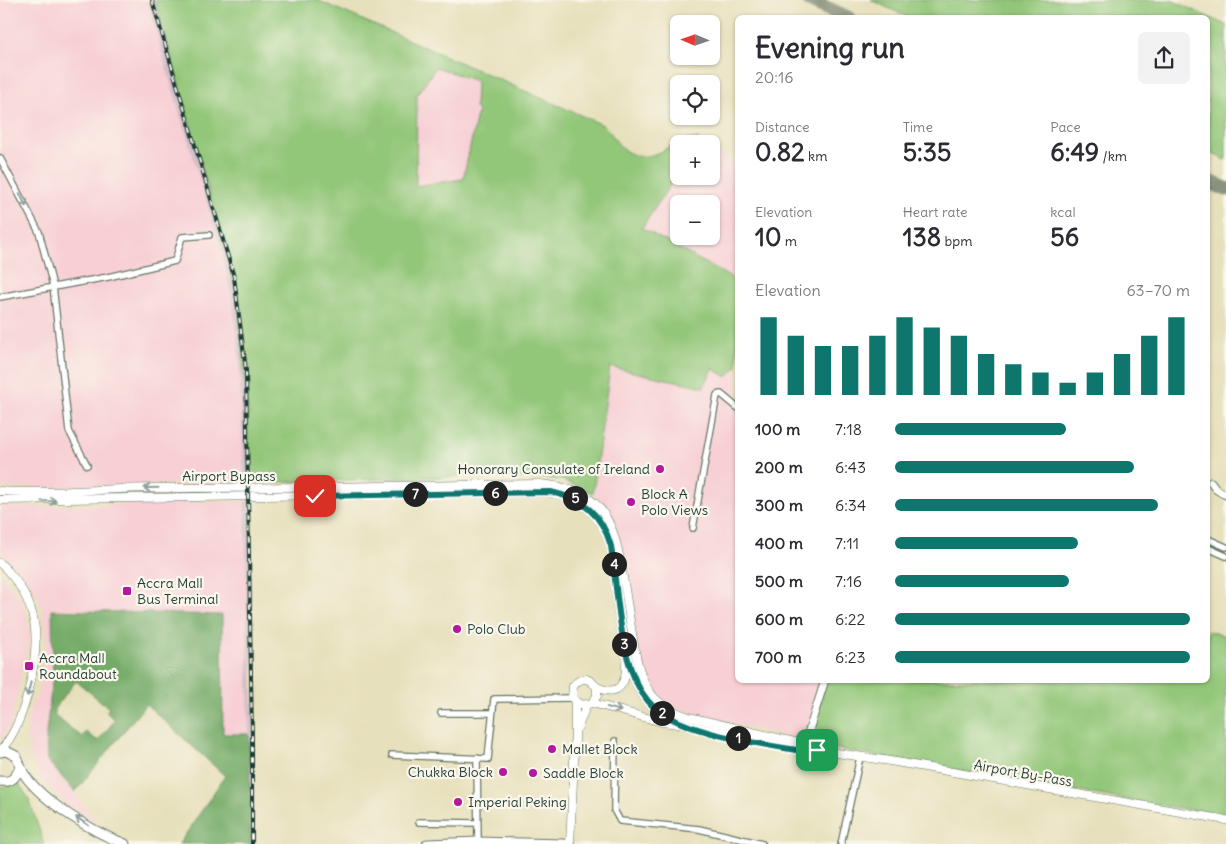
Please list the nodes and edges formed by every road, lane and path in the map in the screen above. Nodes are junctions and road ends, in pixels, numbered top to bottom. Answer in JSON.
{"nodes":[{"id":1,"x":0,"y":158,"type":"edge"},
{"id":2,"x":209,"y":234,"type":"dead end"},
{"id":3,"x":54,"y":286,"type":"junction"},
{"id":4,"x":0,"y":297,"type":"edge"},
{"id":5,"x":735,"y":406,"type":"edge"},
{"id":6,"x":87,"y":465,"type":"dead end"},
{"id":7,"x":1210,"y":481,"type":"edge"},
{"id":8,"x":1210,"y":482,"type":"edge"},
{"id":9,"x":1226,"y":489,"type":"edge"},
{"id":10,"x":0,"y":492,"type":"edge"},
{"id":11,"x":1226,"y":495,"type":"edge"},
{"id":12,"x":0,"y":500,"type":"edge"},
{"id":13,"x":693,"y":528,"type":"dead end"},
{"id":14,"x":1210,"y":540,"type":"edge"},
{"id":15,"x":1226,"y":547,"type":"edge"},
{"id":16,"x":1210,"y":549,"type":"edge"},
{"id":17,"x":1226,"y":556,"type":"edge"},
{"id":18,"x":0,"y":563,"type":"edge"},
{"id":19,"x":626,"y":656,"type":"junction"},
{"id":20,"x":824,"y":683,"type":"edge"},
{"id":21,"x":597,"y":687,"type":"junction"},
{"id":22,"x":574,"y":700,"type":"junction"},
{"id":23,"x":589,"y":704,"type":"junction"},
{"id":24,"x":441,"y":713,"type":"dead end"},
{"id":25,"x":492,"y":713,"type":"junction"},
{"id":26,"x":688,"y":721,"type":"junction"},
{"id":27,"x":576,"y":739,"type":"junction"},
{"id":28,"x":615,"y":741,"type":"dead end"},
{"id":29,"x":803,"y":748,"type":"junction"},
{"id":30,"x":0,"y":752,"type":"edge"},
{"id":31,"x":392,"y":755,"type":"dead end"},
{"id":32,"x":860,"y":757,"type":"junction"},
{"id":33,"x":477,"y":758,"type":"junction"},
{"id":34,"x":20,"y":767,"type":"junction"},
{"id":35,"x":0,"y":781,"type":"edge"},
{"id":36,"x":1226,"y":820,"type":"edge"},
{"id":37,"x":418,"y":822,"type":"dead end"},
{"id":38,"x":478,"y":823,"type":"junction"},
{"id":39,"x":478,"y":842,"type":"junction"},
{"id":40,"x":125,"y":844,"type":"edge"},
{"id":41,"x":427,"y":844,"type":"edge"},
{"id":42,"x":564,"y":844,"type":"edge"},
{"id":43,"x":570,"y":844,"type":"edge"},
{"id":44,"x":762,"y":844,"type":"edge"},
{"id":45,"x":841,"y":844,"type":"edge"}],
"edges":[{"from":1,"to":3,"type":"street","one_way":true},
{"from":2,"to":3,"type":"street"},
{"from":3,"to":4,"type":"street"},
{"from":3,"to":6,"type":"street"},
{"from":5,"to":13,"type":"street"},
{"from":7,"to":9,"type":"street"},
{"from":8,"to":11,"type":"street"},
{"from":26,"to":10,"type":"main road","name":"Airport Bypass","one_way":true},
{"from":12,"to":19,"type":"main road","name":"Airport Bypass","one_way":true},
{"from":14,"to":15,"type":"street"},
{"from":16,"to":17,"type":"street"},
{"from":18,"to":30,"type":"main road","one_way":true},
{"from":19,"to":21,"type":"main road"},
{"from":19,"to":26,"type":"main road","name":"Airport Bypass"},
{"from":20,"to":29,"type":"street"},
{"from":21,"to":22,"type":"main road"},
{"from":21,"to":23,"type":"main road"},
{"from":22,"to":23,"type":"main road"},
{"from":22,"to":25,"type":"street"},
{"from":22,"to":27,"type":"main road"},
{"from":23,"to":26,"type":"main road","name":"Airport By-Pass","one_way":true},
{"from":23,"to":27,"type":"main road"},
{"from":24,"to":25,"type":"street"},
{"from":25,"to":33,"type":"street"},
{"from":26,"to":29,"type":"main road","name":"Airport By-Pass"},
{"from":27,"to":43,"type":"main road"},
{"from":28,"to":44,"type":"street"},
{"from":29,"to":32,"type":"main road","name":"Airport By-Pass"},
{"from":30,"to":34,"type":"highway"},
{"from":31,"to":33,"type":"street"},
{"from":32,"to":36,"type":"main road","name":"Airport By-Pass"},
{"from":32,"to":45,"type":"street"},
{"from":33,"to":38,"type":"street"},
{"from":34,"to":35,"type":"highway"},
{"from":40,"to":34,"type":"highway","one_way":true},
{"from":37,"to":38,"type":"street"},
{"from":38,"to":39,"type":"street"},
{"from":39,"to":41,"type":"highway"},
{"from":39,"to":42,"type":"highway"}]}
